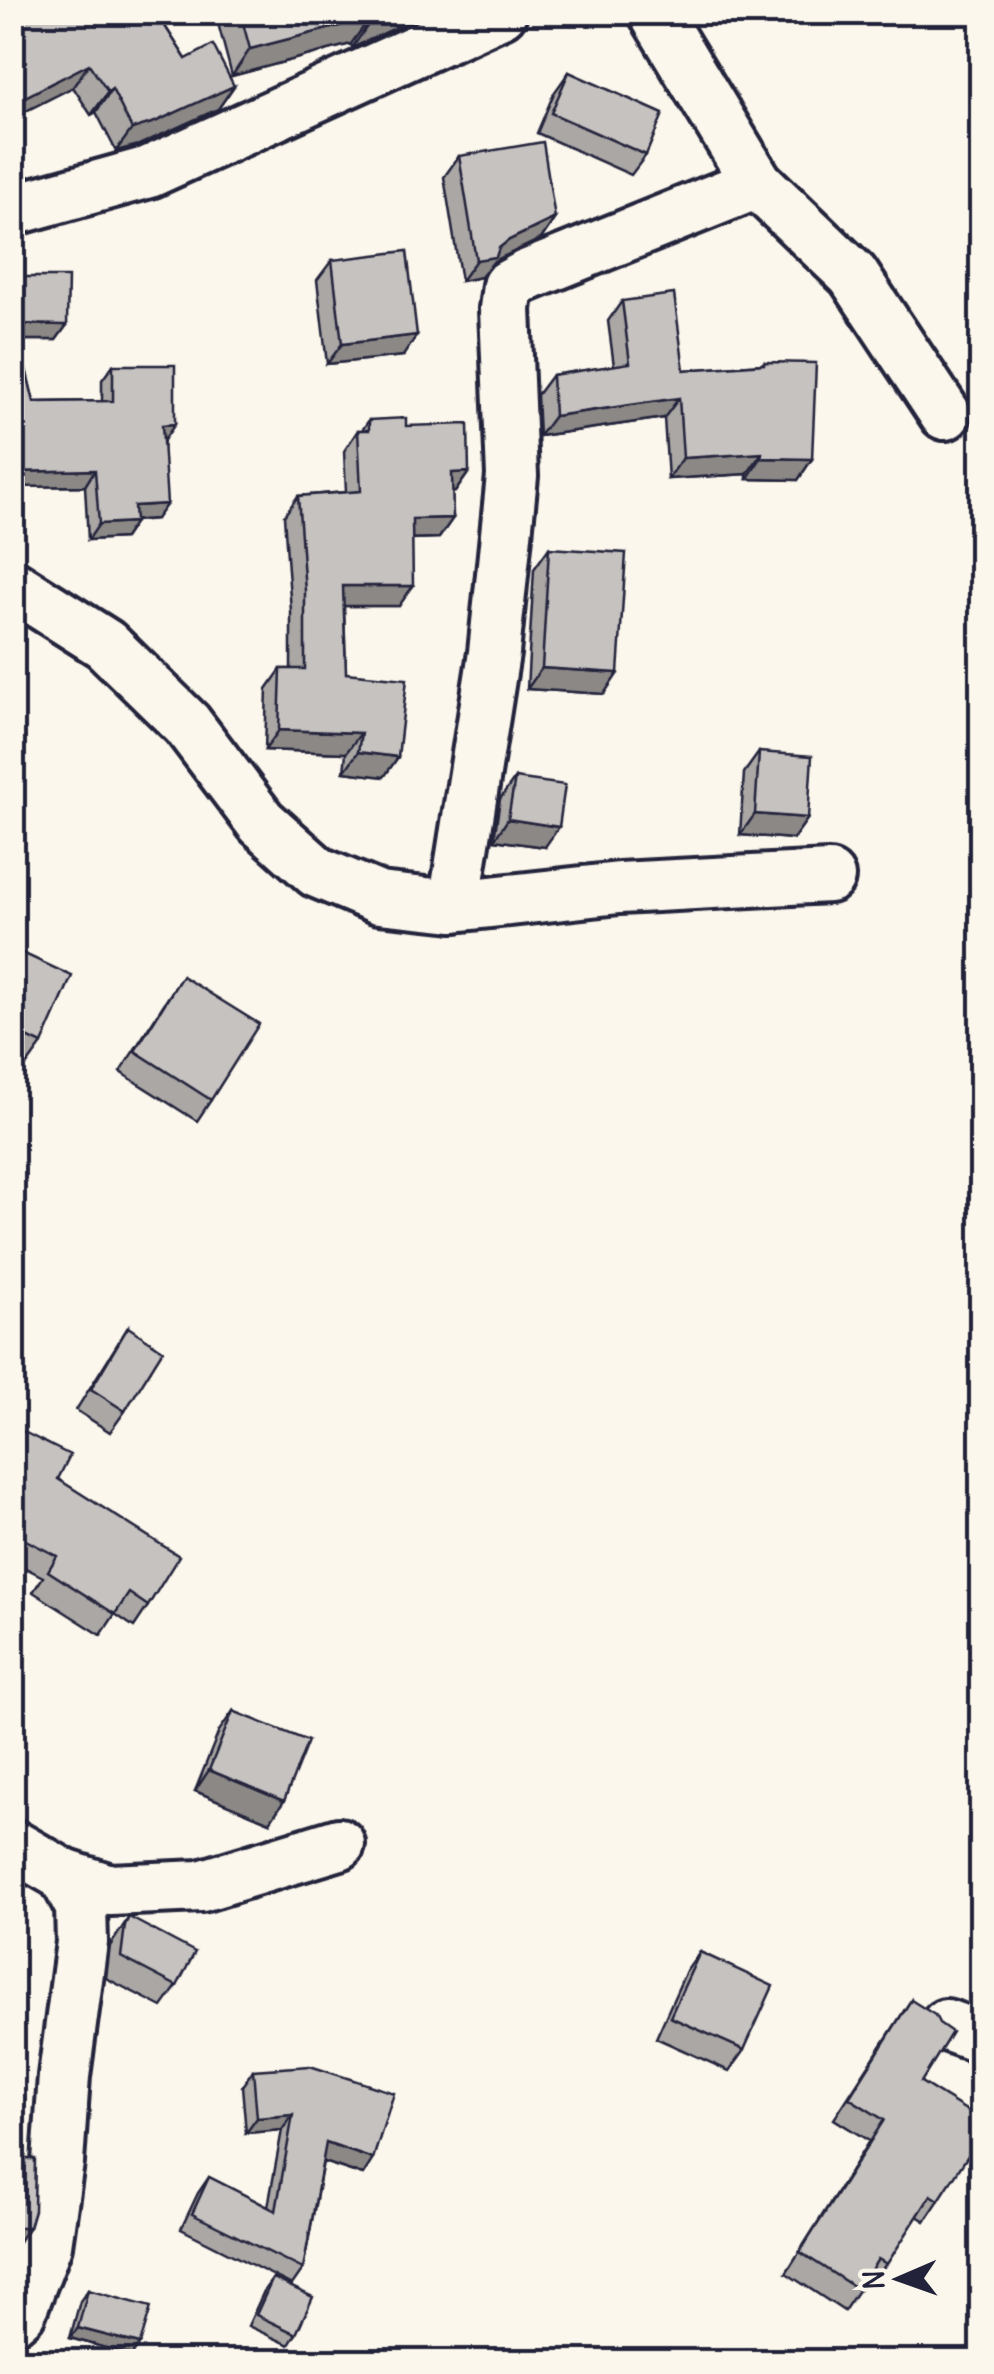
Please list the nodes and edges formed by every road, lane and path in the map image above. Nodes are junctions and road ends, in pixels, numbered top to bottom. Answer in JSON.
{"nodes":[{"id":1,"x":501,"y":12,"type":"edge"},
{"id":2,"x":671,"y":26,"type":"edge"},
{"id":3,"x":756,"y":183,"type":"junction"},
{"id":4,"x":12,"y":210,"type":"edge"},
{"id":5,"x":945,"y":414,"type":"dead end"},
{"id":6,"x":12,"y":585,"type":"edge"},
{"id":7,"x":829,"y":877,"type":"dead end"},
{"id":8,"x":454,"y":906,"type":"junction"},
{"id":9,"x":339,"y":1844,"type":"dead end"},
{"id":10,"x":12,"y":1845,"type":"edge"},
{"id":11,"x":64,"y":1875,"type":"junction"},
{"id":12,"x":12,"y":2319,"type":"edge"}],
"edges":[{"from":1,"to":4,"type":"street"},
{"from":2,"to":3,"type":"street"},
{"from":3,"to":5,"type":"street"},
{"from":3,"to":8,"type":"street"},
{"from":6,"to":8,"type":"street"},
{"from":7,"to":8,"type":"street"},
{"from":9,"to":11,"type":"street"},
{"from":10,"to":11,"type":"street"},
{"from":11,"to":12,"type":"street"}]}
